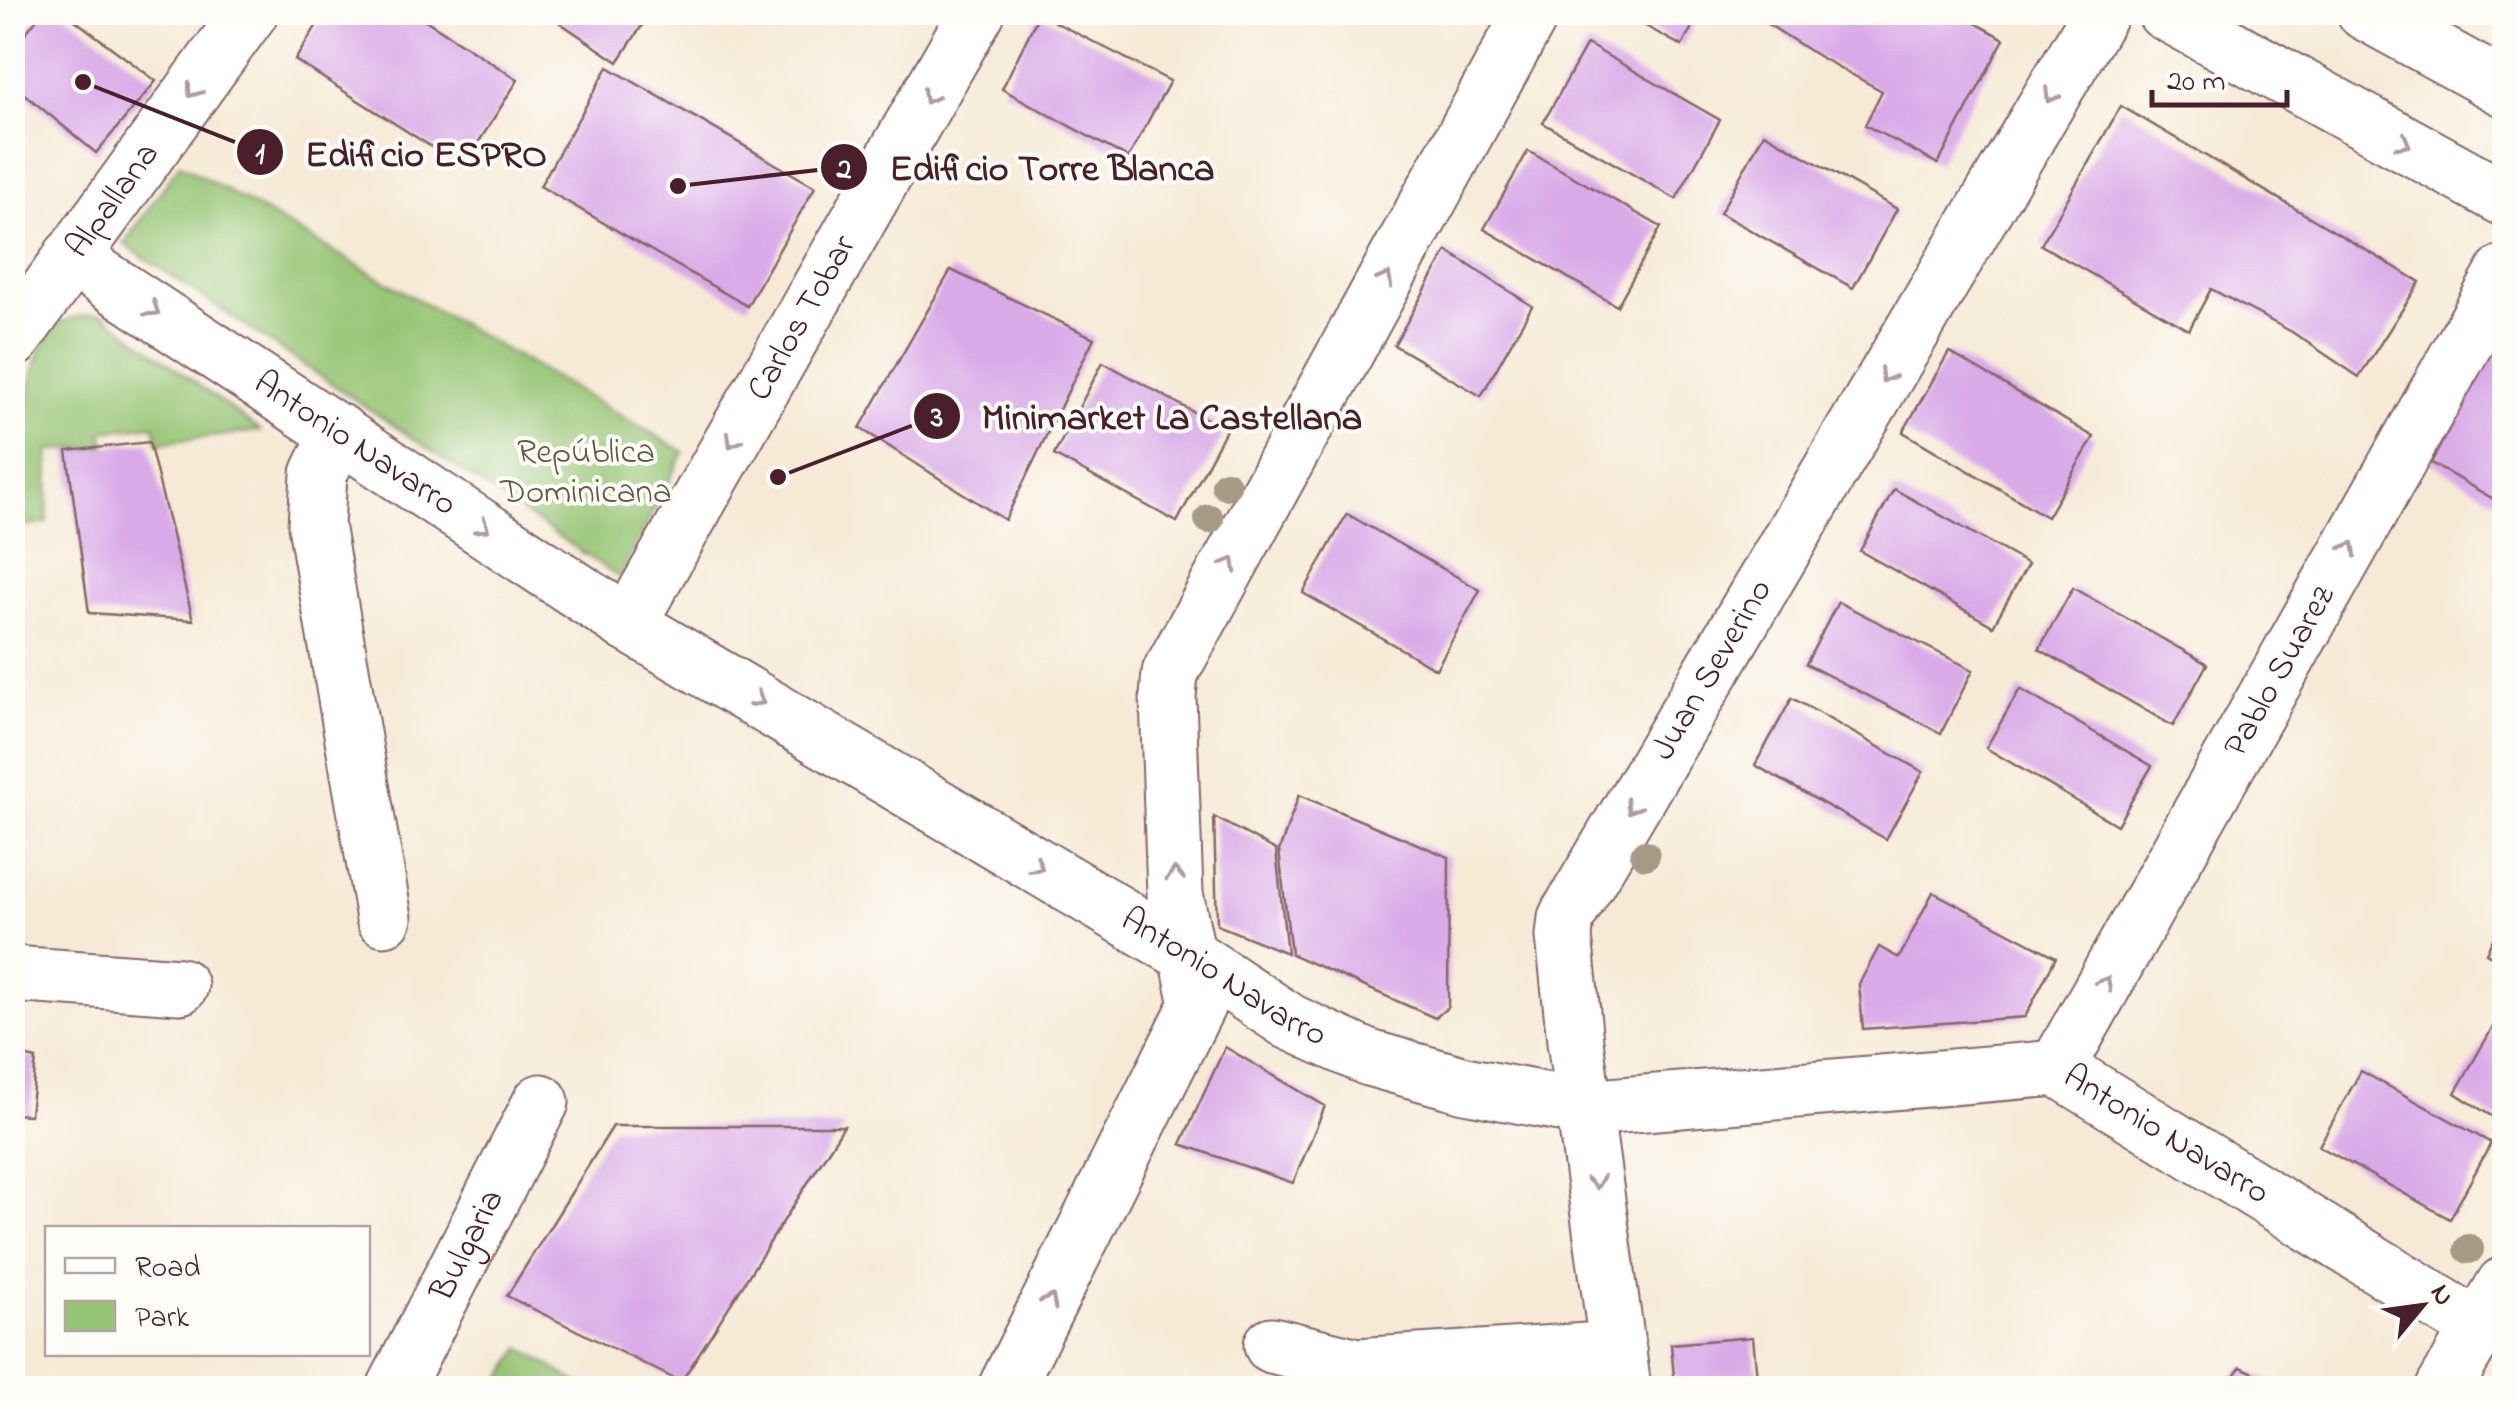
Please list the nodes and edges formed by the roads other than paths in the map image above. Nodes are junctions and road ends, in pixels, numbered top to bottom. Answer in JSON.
{"nodes":[{"id":1,"x":250,"y":12,"type":"edge"},
{"id":2,"x":977,"y":12,"type":"edge"},
{"id":3,"x":1532,"y":12,"type":"edge"},
{"id":4,"x":2101,"y":12,"type":"edge"},
{"id":5,"x":2164,"y":12,"type":"edge"},
{"id":6,"x":2365,"y":12,"type":"edge"},
{"id":7,"x":2504,"y":88,"type":"edge"},
{"id":8,"x":2504,"y":198,"type":"edge"},
{"id":9,"x":71,"y":256,"type":"junction"},
{"id":10,"x":2504,"y":273,"type":"edge"},
{"id":11,"x":12,"y":340,"type":"edge"},
{"id":12,"x":339,"y":432,"type":"junction"},
{"id":13,"x":628,"y":624,"type":"junction"},
{"id":14,"x":384,"y":918,"type":"dead end"},
{"id":15,"x":1190,"y":956,"type":"junction"},
{"id":16,"x":12,"y":974,"type":"edge"},
{"id":17,"x":180,"y":986,"type":"dead end"},
{"id":18,"x":2056,"y":1068,"type":"junction"},
{"id":19,"x":540,"y":1102,"type":"dead end"},
{"id":20,"x":1586,"y":1108,"type":"junction"},
{"id":21,"x":2492,"y":1307,"type":"edge"},
{"id":22,"x":1272,"y":1345,"type":"dead end"},
{"id":23,"x":1620,"y":1369,"type":"edge"},
{"id":24,"x":395,"y":1388,"type":"edge"},
{"id":25,"x":1006,"y":1388,"type":"edge"},
{"id":26,"x":2444,"y":1388,"type":"edge"}],
"edges":[{"from":1,"to":9,"type":"street","name":"Alpallana","one_way":true},
{"from":2,"to":13,"type":"street","name":"Carlos Tobar","one_way":true},
{"from":15,"to":3,"type":"street","one_way":true},
{"from":4,"to":20,"type":"street","name":"Juan Severino","one_way":true},
{"from":5,"to":8,"type":"street","one_way":true},
{"from":6,"to":7,"type":"street"},
{"from":9,"to":11,"type":"street","name":"Alpallana"},
{"from":9,"to":12,"type":"street","name":"Antonio Navarro","one_way":true},
{"from":18,"to":10,"type":"street","name":"Pablo Suarez","one_way":true},
{"from":12,"to":13,"type":"street","name":"Antonio Navarro","one_way":true},
{"from":12,"to":14,"type":"street"},
{"from":13,"to":15,"type":"street","name":"Antonio Navarro","one_way":true},
{"from":15,"to":20,"type":"street","name":"Antonio Navarro"},
{"from":25,"to":15,"type":"street","one_way":true},
{"from":16,"to":17,"type":"street"},
{"from":18,"to":20,"type":"street","name":"Antonio Navarro"},
{"from":18,"to":21,"type":"street","name":"Antonio Navarro"},
{"from":19,"to":24,"type":"street","name":"Bulgaria"},
{"from":20,"to":23,"type":"street","name":"Juan Severino","one_way":true},
{"from":21,"to":26,"type":"street"},
{"from":22,"to":23,"type":"street"}]}
